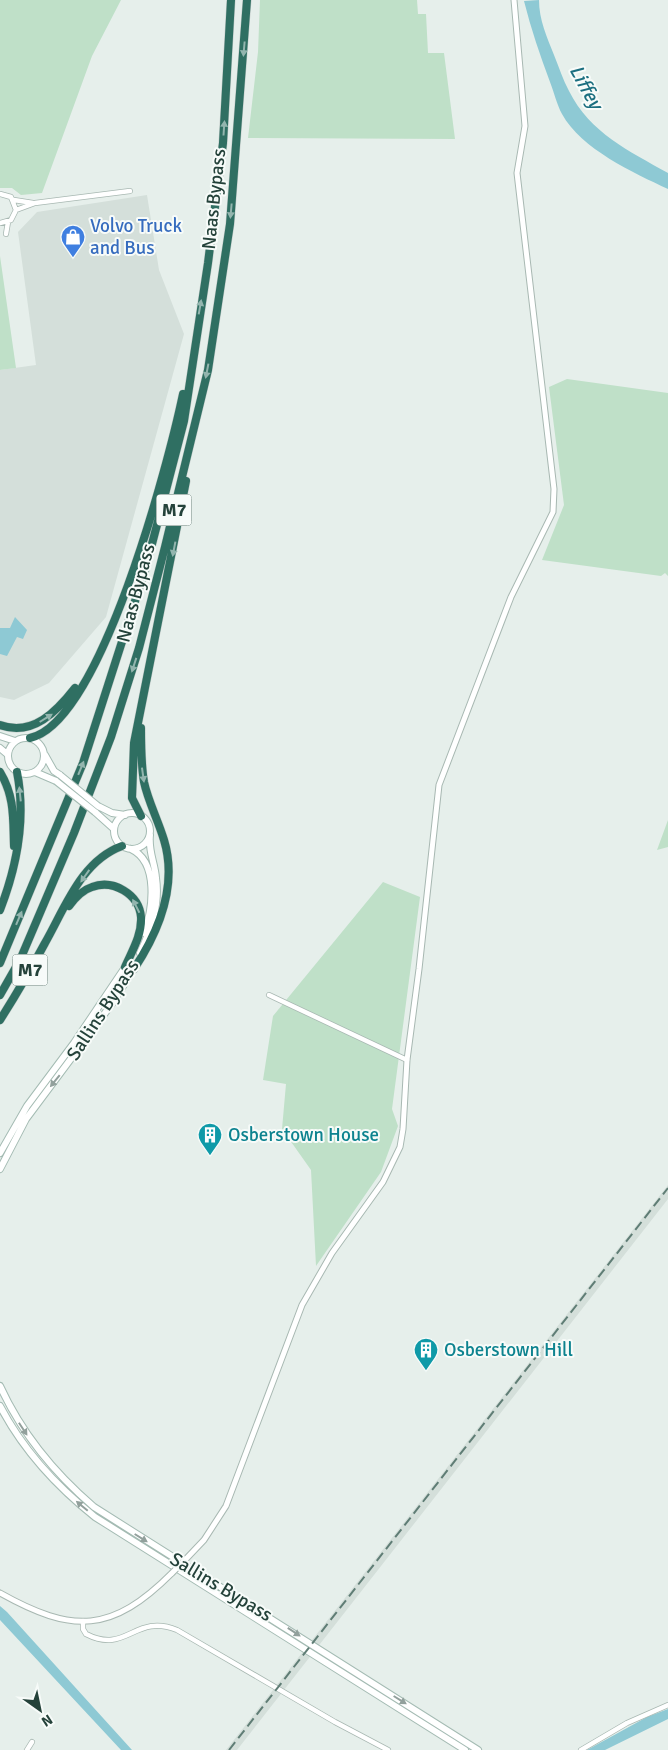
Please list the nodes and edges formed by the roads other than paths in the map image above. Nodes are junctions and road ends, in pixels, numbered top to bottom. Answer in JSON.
{"nodes":[{"id":1,"x":231,"y":0,"type":"edge"},
{"id":2,"x":247,"y":0,"type":"edge"},
{"id":3,"x":514,"y":0,"type":"edge"},
{"id":4,"x":130,"y":191,"type":"dead end"},
{"id":5,"x":0,"y":194,"type":"edge"},
{"id":6,"x":14,"y":200,"type":"junction"},
{"id":7,"x":35,"y":203,"type":"junction"},
{"id":8,"x":16,"y":210,"type":"junction"},
{"id":9,"x":8,"y":222,"type":"junction"},
{"id":10,"x":0,"y":224,"type":"edge"},
{"id":11,"x":195,"y":340,"type":"junction"},
{"id":12,"x":191,"y":439,"type":"junction"},
{"id":13,"x":93,"y":666,"type":"junction"},
{"id":14,"x":141,"y":708,"type":"junction"},
{"id":15,"x":0,"y":725,"type":"edge"},
{"id":16,"x":0,"y":736,"type":"edge"},
{"id":17,"x":30,"y":738,"type":"junction"},
{"id":18,"x":15,"y":741,"type":"junction"},
{"id":19,"x":0,"y":748,"type":"edge"},
{"id":20,"x":7,"y":754,"type":"junction"},
{"id":21,"x":44,"y":754,"type":"junction"},
{"id":22,"x":0,"y":772,"type":"edge"},
{"id":23,"x":17,"y":772,"type":"junction"},
{"id":24,"x":35,"y":772,"type":"junction"},
{"id":25,"x":58,"y":778,"type":"junction"},
{"id":26,"x":97,"y":809,"type":"junction"},
{"id":27,"x":127,"y":814,"type":"junction"},
{"id":28,"x":141,"y":816,"type":"junction"},
{"id":29,"x":114,"y":829,"type":"junction"},
{"id":30,"x":150,"y":836,"type":"junction"},
{"id":31,"x":122,"y":846,"type":"junction"},
{"id":32,"x":131,"y":849,"type":"junction"},
{"id":33,"x":14,"y":858,"type":"junction"},
{"id":34,"x":0,"y":910,"type":"edge"},
{"id":35,"x":57,"y":920,"type":"junction"},
{"id":36,"x":0,"y":963,"type":"edge"},
{"id":37,"x":125,"y":967,"type":"junction"},
{"id":38,"x":134,"y":970,"type":"junction"},
{"id":39,"x":0,"y":994,"type":"edge"},
{"id":40,"x":269,"y":995,"type":"dead end"},
{"id":41,"x":0,"y":1020,"type":"edge"},
{"id":42,"x":407,"y":1060,"type":"junction"},
{"id":43,"x":0,"y":1153,"type":"edge"},
{"id":44,"x":0,"y":1169,"type":"edge"},
{"id":45,"x":0,"y":1386,"type":"edge"},
{"id":46,"x":0,"y":1406,"type":"edge"},
{"id":47,"x":0,"y":1593,"type":"edge"},
{"id":48,"x":84,"y":1622,"type":"junction"},
{"id":49,"x":668,"y":1705,"type":"edge"},
{"id":50,"x":32,"y":1742,"type":"dead end"},
{"id":51,"x":28,"y":1750,"type":"edge"},
{"id":52,"x":388,"y":1750,"type":"edge"},
{"id":53,"x":465,"y":1750,"type":"edge"},
{"id":54,"x":478,"y":1750,"type":"edge"},
{"id":55,"x":581,"y":1750,"type":"edge"}],
"edges":[{"from":11,"to":1,"type":"highway","name":"Naas Bypass","number":"M7","one_way":true},
{"from":2,"to":12,"type":"highway","name":"Naas Bypass","number":"M7","one_way":true},
{"from":3,"to":42,"type":"street"},
{"from":4,"to":7,"type":"street"},
{"from":5,"to":6,"type":"street"},
{"from":6,"to":7,"type":"street"},
{"from":6,"to":8,"type":"street"},
{"from":7,"to":8,"type":"street"},
{"from":8,"to":9,"type":"street"},
{"from":9,"to":10,"type":"street"},
{"from":9,"to":10,"type":"street"},
{"from":11,"to":13,"type":"highway","number":"M7"},
{"from":36,"to":11,"type":"highway","name":"Naas Bypass","number":"M7","one_way":true},
{"from":12,"to":14,"type":"highway","number":"M7","one_way":true},
{"from":12,"to":39,"type":"highway","name":"Naas Bypass","number":"M7","one_way":true},
{"from":15,"to":13,"type":"highway","number":"M7","one_way":true},
{"from":13,"to":17,"type":"highway","number":"M7"},
{"from":14,"to":28,"type":"highway","number":"M7"},
{"from":14,"to":38,"type":"highway","number":"M7","one_way":true},
{"from":16,"to":18,"type":"main road"},
{"from":17,"to":18,"type":"main road"},
{"from":17,"to":21,"type":"main road"},
{"from":18,"to":20,"type":"main road"},
{"from":19,"to":20,"type":"main road"},
{"from":20,"to":23,"type":"main road"},
{"from":21,"to":24,"type":"main road"},
{"from":21,"to":25,"type":"main road"},
{"from":22,"to":33,"type":"highway"},
{"from":23,"to":24,"type":"main road"},
{"from":33,"to":23,"type":"highway","one_way":true},
{"from":24,"to":25,"type":"main road"},
{"from":25,"to":26,"type":"main road","bridge":true},
{"from":26,"to":27,"type":"main road"},
{"from":26,"to":29,"type":"main road"},
{"from":27,"to":28,"type":"main road"},
{"from":27,"to":29,"type":"main road"},
{"from":28,"to":30,"type":"main road"},
{"from":29,"to":31,"type":"main road"},
{"from":30,"to":32,"type":"main road"},
{"from":30,"to":38,"type":"main road","name":"Sallins Bypass"},
{"from":31,"to":32,"type":"main road"},
{"from":31,"to":35,"type":"highway","number":"M7","one_way":true},
{"from":32,"to":37,"type":"main road","name":"Sallins Bypass"},
{"from":33,"to":34,"type":"highway"},
{"from":37,"to":35,"type":"highway","number":"M7","one_way":true},
{"from":35,"to":41,"type":"highway","number":"M7"},
{"from":37,"to":43,"type":"main road","name":"Sallins Bypass"},
{"from":38,"to":44,"type":"main road","name":"Sallins Bypass","one_way":true},
{"from":40,"to":42,"type":"street"},
{"from":42,"to":48,"type":"street","bridge":true},
{"from":45,"to":54,"type":"main road","name":"Sallins Bypass","one_way":true},
{"from":53,"to":46,"type":"main road","name":"Sallins Bypass","one_way":true},
{"from":47,"to":48,"type":"street"},
{"from":48,"to":52,"type":"street"},
{"from":49,"to":55,"type":"street"},
{"from":50,"to":51,"type":"street"}]}
